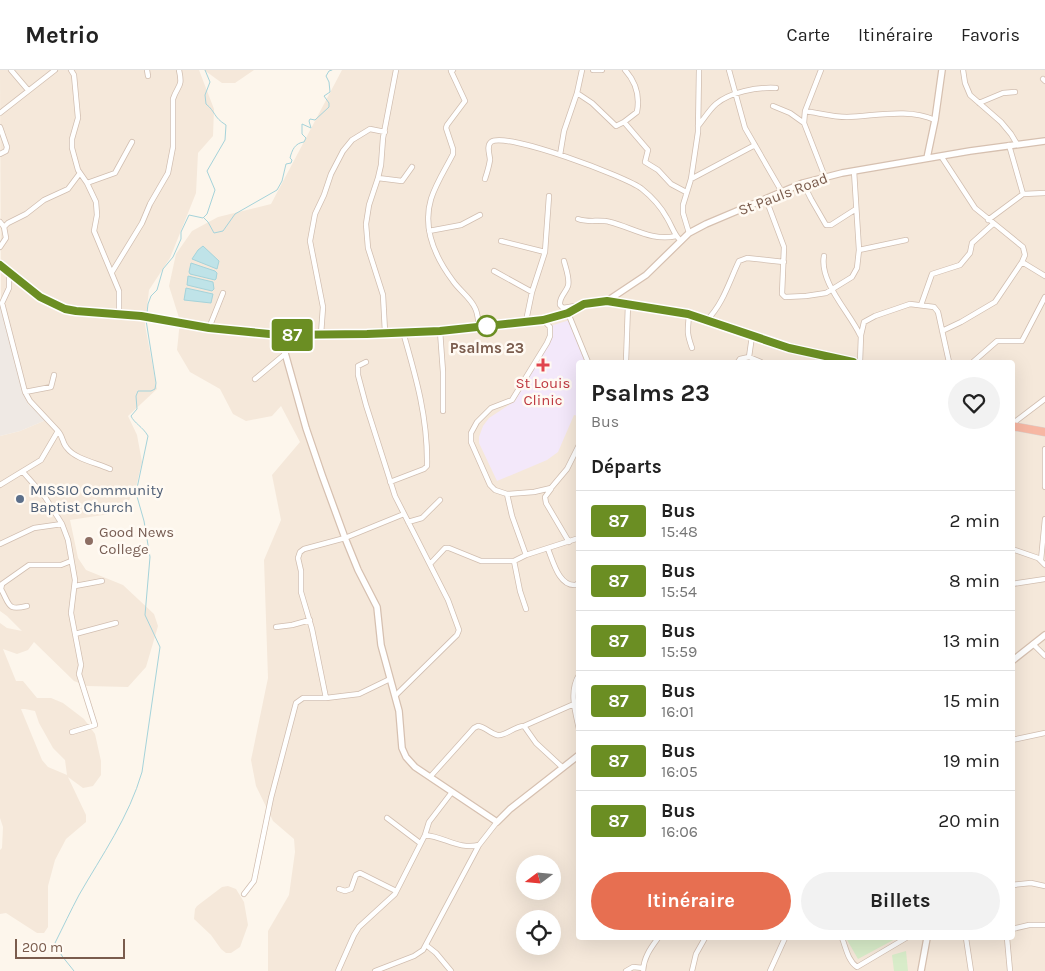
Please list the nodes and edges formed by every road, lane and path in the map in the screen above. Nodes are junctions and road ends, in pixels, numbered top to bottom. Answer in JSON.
{"nodes":[{"id":1,"x":12,"y":70,"type":"edge"},
{"id":2,"x":55,"y":70,"type":"edge"},
{"id":3,"x":72,"y":70,"type":"edge"},
{"id":4,"x":147,"y":70,"type":"edge"},
{"id":5,"x":179,"y":70,"type":"edge"},
{"id":6,"x":396,"y":70,"type":"edge"},
{"id":7,"x":451,"y":70,"type":"edge"},
{"id":8,"x":582,"y":70,"type":"edge"},
{"id":9,"x":593,"y":70,"type":"edge"},
{"id":10,"x":602,"y":70,"type":"edge"},
{"id":11,"x":625,"y":70,"type":"edge"},
{"id":12,"x":699,"y":70,"type":"edge"},
{"id":13,"x":729,"y":70,"type":"edge"},
{"id":14,"x":821,"y":70,"type":"edge"},
{"id":15,"x":942,"y":70,"type":"edge"},
{"id":16,"x":963,"y":70,"type":"edge"},
{"id":17,"x":148,"y":76,"type":"dead end"},
{"id":18,"x":776,"y":88,"type":"dead end"},
{"id":19,"x":28,"y":90,"type":"junction"},
{"id":20,"x":1016,"y":92,"type":"dead end"},
{"id":21,"x":577,"y":93,"type":"junction"},
{"id":22,"x":735,"y":94,"type":"junction"},
{"id":23,"x":979,"y":104,"type":"junction"},
{"id":24,"x":773,"y":106,"type":"dead end"},
{"id":25,"x":805,"y":112,"type":"junction"},
{"id":26,"x":0,"y":113,"type":"edge"},
{"id":27,"x":935,"y":120,"type":"junction"},
{"id":28,"x":624,"y":122,"type":"junction"},
{"id":29,"x":804,"y":123,"type":"junction"},
{"id":30,"x":698,"y":126,"type":"junction"},
{"id":31,"x":0,"y":127,"type":"edge"},
{"id":32,"x":384,"y":132,"type":"junction"},
{"id":33,"x":1045,"y":141,"type":"edge"},
{"id":34,"x":132,"y":142,"type":"dead end"},
{"id":35,"x":1017,"y":144,"type":"junction"},
{"id":36,"x":754,"y":145,"type":"junction"},
{"id":37,"x":1009,"y":145,"type":"junction"},
{"id":38,"x":0,"y":154,"type":"edge"},
{"id":39,"x":560,"y":155,"type":"junction"},
{"id":40,"x":941,"y":156,"type":"junction"},
{"id":41,"x":927,"y":158,"type":"junction"},
{"id":42,"x":412,"y":167,"type":"dead end"},
{"id":43,"x":854,"y":171,"type":"junction"},
{"id":44,"x":80,"y":172,"type":"junction"},
{"id":45,"x":825,"y":177,"type":"junction"},
{"id":46,"x":378,"y":178,"type":"junction"},
{"id":47,"x":485,"y":178,"type":"dead end"},
{"id":48,"x":690,"y":179,"type":"junction"},
{"id":49,"x":87,"y":183,"type":"junction"},
{"id":50,"x":803,"y":183,"type":"junction"},
{"id":51,"x":686,"y":192,"type":"junction"},
{"id":52,"x":782,"y":192,"type":"junction"},
{"id":53,"x":1045,"y":193,"type":"edge"},
{"id":54,"x":1023,"y":194,"type":"junction"},
{"id":55,"x":549,"y":196,"type":"dead end"},
{"id":56,"x":766,"y":199,"type":"junction"},
{"id":57,"x":856,"y":209,"type":"junction"},
{"id":58,"x":480,"y":214,"type":"dead end"},
{"id":59,"x":578,"y":219,"type":"dead end"},
{"id":60,"x":988,"y":220,"type":"junction"},
{"id":61,"x":0,"y":222,"type":"edge"},
{"id":62,"x":993,"y":224,"type":"junction"},
{"id":63,"x":4,"y":227,"type":"junction"},
{"id":64,"x":428,"y":231,"type":"junction"},
{"id":65,"x":689,"y":234,"type":"junction"},
{"id":66,"x":678,"y":239,"type":"junction"},
{"id":67,"x":906,"y":240,"type":"dead end"},
{"id":68,"x":501,"y":241,"type":"dead end"},
{"id":69,"x":0,"y":246,"type":"edge"},
{"id":70,"x":859,"y":250,"type":"junction"},
{"id":71,"x":545,"y":252,"type":"junction"},
{"id":72,"x":824,"y":256,"type":"dead end"},
{"id":73,"x":564,"y":261,"type":"dead end"},
{"id":74,"x":784,"y":262,"type":"junction"},
{"id":75,"x":1022,"y":262,"type":"junction"},
{"id":76,"x":0,"y":265,"type":"edge"},
{"id":77,"x":494,"y":271,"type":"dead end"},
{"id":78,"x":9,"y":272,"type":"junction"},
{"id":79,"x":112,"y":272,"type":"junction"},
{"id":80,"x":1045,"y":276,"type":"edge"},
{"id":81,"x":832,"y":289,"type":"junction"},
{"id":82,"x":532,"y":292,"type":"junction"},
{"id":83,"x":224,"y":293,"type":"dead end"},
{"id":84,"x":1045,"y":297,"type":"edge"},
{"id":85,"x":607,"y":301,"type":"junction"},
{"id":86,"x":584,"y":304,"type":"junction"},
{"id":87,"x":628,"y":304,"type":"junction"},
{"id":88,"x":921,"y":305,"type":"junction"},
{"id":89,"x":119,"y":313,"type":"junction"},
{"id":90,"x":568,"y":313,"type":"junction"},
{"id":91,"x":688,"y":314,"type":"junction"},
{"id":92,"x":543,"y":320,"type":"junction"},
{"id":93,"x":707,"y":320,"type":"junction"},
{"id":94,"x":526,"y":321,"type":"junction"},
{"id":95,"x":479,"y":326,"type":"junction"},
{"id":96,"x":209,"y":328,"type":"junction"},
{"id":97,"x":440,"y":331,"type":"junction"},
{"id":98,"x":942,"y":331,"type":"junction"},
{"id":99,"x":385,"y":332,"type":"junction"},
{"id":100,"x":403,"y":332,"type":"junction"},
{"id":101,"x":321,"y":334,"type":"junction"},
{"id":102,"x":280,"y":335,"type":"junction"},
{"id":103,"x":860,"y":335,"type":"junction"},
{"id":104,"x":752,"y":336,"type":"junction"},
{"id":105,"x":692,"y":348,"type":"dead end"},
{"id":106,"x":285,"y":354,"type":"junction"},
{"id":107,"x":749,"y":357,"type":"junction"},
{"id":108,"x":587,"y":360,"type":"edge"},
{"id":109,"x":626,"y":360,"type":"edge"},
{"id":110,"x":739,"y":360,"type":"edge"},
{"id":111,"x":757,"y":360,"type":"edge"},
{"id":112,"x":844,"y":360,"type":"edge"},
{"id":113,"x":860,"y":360,"type":"edge"},
{"id":114,"x":949,"y":360,"type":"edge"},
{"id":115,"x":974,"y":360,"type":"edge"},
{"id":116,"x":366,"y":362,"type":"dead end"},
{"id":117,"x":54,"y":374,"type":"dead end"},
{"id":118,"x":255,"y":379,"type":"dead end"},
{"id":119,"x":25,"y":392,"type":"junction"},
{"id":120,"x":1045,"y":400,"type":"edge"},
{"id":121,"x":443,"y":411,"type":"dead end"},
{"id":122,"x":1015,"y":423,"type":"edge"},
{"id":123,"x":1015,"y":426,"type":"edge"},
{"id":124,"x":58,"y":431,"type":"junction"},
{"id":125,"x":1045,"y":432,"type":"edge"},
{"id":126,"x":1045,"y":449,"type":"edge"},
{"id":127,"x":576,"y":451,"type":"edge"},
{"id":128,"x":110,"y":469,"type":"dead end"},
{"id":129,"x":23,"y":472,"type":"junction"},
{"id":130,"x":390,"y":482,"type":"junction"},
{"id":131,"x":0,"y":485,"type":"edge"},
{"id":132,"x":1045,"y":487,"type":"edge"},
{"id":133,"x":551,"y":488,"type":"junction"},
{"id":134,"x":507,"y":494,"type":"junction"},
{"id":135,"x":440,"y":500,"type":"dead end"},
{"id":136,"x":404,"y":514,"type":"junction"},
{"id":137,"x":1045,"y":520,"type":"edge"},
{"id":138,"x":408,"y":522,"type":"junction"},
{"id":139,"x":62,"y":524,"type":"junction"},
{"id":140,"x":345,"y":538,"type":"junction"},
{"id":141,"x":576,"y":539,"type":"edge"},
{"id":142,"x":569,"y":542,"type":"junction"},
{"id":143,"x":0,"y":544,"type":"edge"},
{"id":144,"x":548,"y":549,"type":"junction"},
{"id":145,"x":1015,"y":550,"type":"edge"},
{"id":146,"x":526,"y":555,"type":"junction"},
{"id":147,"x":1041,"y":560,"type":"junction"},
{"id":148,"x":71,"y":561,"type":"junction"},
{"id":149,"x":514,"y":561,"type":"junction"},
{"id":150,"x":430,"y":564,"type":"junction"},
{"id":151,"x":1045,"y":565,"type":"edge"},
{"id":152,"x":1045,"y":579,"type":"edge"},
{"id":153,"x":102,"y":581,"type":"dead end"},
{"id":154,"x":1015,"y":584,"type":"edge"},
{"id":155,"x":576,"y":585,"type":"edge"},
{"id":156,"x":75,"y":586,"type":"junction"},
{"id":157,"x":27,"y":606,"type":"dead end"},
{"id":158,"x":526,"y":609,"type":"dead end"},
{"id":159,"x":310,"y":620,"type":"junction"},
{"id":160,"x":116,"y":623,"type":"dead end"},
{"id":161,"x":276,"y":627,"type":"dead end"},
{"id":162,"x":75,"y":634,"type":"junction"},
{"id":163,"x":1045,"y":635,"type":"edge"},
{"id":164,"x":1033,"y":644,"type":"junction"},
{"id":165,"x":1045,"y":656,"type":"edge"},
{"id":166,"x":1015,"y":659,"type":"edge"},
{"id":167,"x":390,"y":679,"type":"junction"},
{"id":168,"x":576,"y":679,"type":"edge"},
{"id":169,"x":396,"y":696,"type":"junction"},
{"id":170,"x":326,"y":698,"type":"junction"},
{"id":171,"x":574,"y":704,"type":"junction"},
{"id":172,"x":576,"y":715,"type":"edge"},
{"id":173,"x":524,"y":726,"type":"junction"},
{"id":174,"x":72,"y":732,"type":"dead end"},
{"id":175,"x":1045,"y":733,"type":"edge"},
{"id":176,"x":1015,"y":739,"type":"edge"},
{"id":177,"x":576,"y":757,"type":"edge"},
{"id":178,"x":562,"y":767,"type":"junction"},
{"id":179,"x":430,"y":777,"type":"junction"},
{"id":180,"x":452,"y":792,"type":"junction"},
{"id":181,"x":387,"y":818,"type":"dead end"},
{"id":182,"x":497,"y":822,"type":"junction"},
{"id":183,"x":425,"y":835,"type":"junction"},
{"id":184,"x":420,"y":843,"type":"junction"},
{"id":185,"x":479,"y":845,"type":"junction"},
{"id":186,"x":1015,"y":885,"type":"edge"},
{"id":187,"x":1045,"y":886,"type":"edge"},
{"id":188,"x":339,"y":889,"type":"dead end"},
{"id":189,"x":396,"y":891,"type":"junction"},
{"id":190,"x":244,"y":894,"type":"dead end"},
{"id":191,"x":1045,"y":925,"type":"edge"},
{"id":192,"x":1015,"y":928,"type":"edge"},
{"id":193,"x":656,"y":940,"type":"edge"},
{"id":194,"x":704,"y":940,"type":"edge"},
{"id":195,"x":784,"y":940,"type":"edge"},
{"id":196,"x":843,"y":940,"type":"edge"},
{"id":197,"x":903,"y":940,"type":"edge"},
{"id":198,"x":927,"y":940,"type":"edge"},
{"id":199,"x":966,"y":940,"type":"edge"},
{"id":200,"x":1007,"y":940,"type":"edge"},
{"id":201,"x":426,"y":945,"type":"junction"},
{"id":202,"x":643,"y":970,"type":"edge"},
{"id":203,"x":338,"y":971,"type":"edge"},
{"id":204,"x":375,"y":971,"type":"edge"},
{"id":205,"x":451,"y":971,"type":"edge"},
{"id":206,"x":626,"y":971,"type":"edge"},
{"id":207,"x":692,"y":971,"type":"edge"},
{"id":208,"x":770,"y":971,"type":"edge"},
{"id":209,"x":921,"y":971,"type":"edge"},
{"id":210,"x":971,"y":971,"type":"edge"},
{"id":211,"x":1010,"y":971,"type":"edge"}],
"edges":[{"from":1,"to":19,"type":"street"},
{"from":2,"to":19,"type":"street"},
{"from":3,"to":44,"type":"street"},
{"from":4,"to":17,"type":"street"},
{"from":5,"to":79,"type":"street"},
{"from":6,"to":32,"type":"street"},
{"from":7,"to":64,"type":"street"},
{"from":8,"to":21,"type":"street"},
{"from":9,"to":10,"type":"street"},
{"from":11,"to":28,"type":"street"},
{"from":12,"to":30,"type":"street"},
{"from":13,"to":22,"type":"street"},
{"from":14,"to":25,"type":"street"},
{"from":15,"to":27,"type":"street"},
{"from":16,"to":23,"type":"street"},
{"from":18,"to":22,"type":"street"},
{"from":19,"to":26,"type":"street"},
{"from":20,"to":23,"type":"street"},
{"from":21,"to":28,"type":"street"},
{"from":21,"to":39,"type":"street"},
{"from":22,"to":30,"type":"street"},
{"from":22,"to":36,"type":"street"},
{"from":23,"to":35,"type":"street"},
{"from":24,"to":29,"type":"street"},
{"from":25,"to":27,"type":"street"},
{"from":25,"to":29,"type":"street"},
{"from":27,"to":41,"type":"street"},
{"from":28,"to":51,"type":"street"},
{"from":29,"to":45,"type":"street"},
{"from":30,"to":48,"type":"street"},
{"from":31,"to":38,"type":"street"},
{"from":32,"to":46,"type":"street"},
{"from":32,"to":101,"type":"street"},
{"from":33,"to":35,"type":"street","name":"St Pauls Road"},
{"from":34,"to":49,"type":"street"},
{"from":35,"to":37,"type":"street","name":"St Pauls Road"},
{"from":36,"to":48,"type":"street"},
{"from":36,"to":52,"type":"street"},
{"from":37,"to":40,"type":"street","name":"St Pauls Road"},
{"from":37,"to":54,"type":"street"},
{"from":39,"to":47,"type":"street"},
{"from":39,"to":66,"type":"street"},
{"from":40,"to":41,"type":"street","name":"St Pauls Road"},
{"from":40,"to":60,"type":"street"},
{"from":41,"to":43,"type":"street","name":"St Pauls Road"},
{"from":42,"to":46,"type":"street"},
{"from":43,"to":45,"type":"street","name":"St Pauls Road"},
{"from":43,"to":57,"type":"street"},
{"from":44,"to":49,"type":"street"},
{"from":44,"to":63,"type":"street"},
{"from":45,"to":50,"type":"street","name":"St Pauls Road"},
{"from":46,"to":99,"type":"street"},
{"from":48,"to":51,"type":"street"},
{"from":49,"to":79,"type":"street"},
{"from":50,"to":52,"type":"street","name":"St Pauls Road"},
{"from":50,"to":57,"type":"street"},
{"from":51,"to":65,"type":"street"},
{"from":52,"to":56,"type":"street","name":"St Pauls Road"},
{"from":53,"to":54,"type":"street"},
{"from":54,"to":60,"type":"street"},
{"from":55,"to":71,"type":"street"},
{"from":56,"to":65,"type":"street","name":"St Pauls Road"},
{"from":56,"to":74,"type":"street"},
{"from":57,"to":70,"type":"street"},
{"from":58,"to":64,"type":"street"},
{"from":59,"to":66,"type":"street"},
{"from":60,"to":62,"type":"street"},
{"from":61,"to":63,"type":"street"},
{"from":62,"to":75,"type":"street"},
{"from":62,"to":88,"type":"street"},
{"from":63,"to":69,"type":"street"},
{"from":64,"to":95,"type":"street"},
{"from":65,"to":66,"type":"street","name":"St Pauls Road"},
{"from":66,"to":85,"type":"street","name":"St Pauls Road"},
{"from":67,"to":70,"type":"street"},
{"from":68,"to":71,"type":"street"},
{"from":70,"to":81,"type":"street"},
{"from":71,"to":82,"type":"street"},
{"from":72,"to":81,"type":"street"},
{"from":73,"to":86,"type":"street"},
{"from":74,"to":81,"type":"street"},
{"from":74,"to":93,"type":"street"},
{"from":75,"to":80,"type":"street"},
{"from":75,"to":98,"type":"street"},
{"from":76,"to":78,"type":"highway"},
{"from":77,"to":82,"type":"street"},
{"from":78,"to":89,"type":"highway"},
{"from":78,"to":119,"type":"street"},
{"from":79,"to":89,"type":"street"},
{"from":81,"to":103,"type":"street"},
{"from":82,"to":94,"type":"street"},
{"from":83,"to":96,"type":"street"},
{"from":84,"to":115,"type":"street"},
{"from":85,"to":86,"type":"highway"},
{"from":85,"to":87,"type":"highway"},
{"from":86,"to":90,"type":"highway"},
{"from":87,"to":91,"type":"highway"},
{"from":87,"to":109,"type":"street"},
{"from":88,"to":98,"type":"street"},
{"from":88,"to":103,"type":"street"},
{"from":89,"to":96,"type":"highway"},
{"from":90,"to":92,"type":"highway"},
{"from":90,"to":108,"type":"street"},
{"from":91,"to":93,"type":"highway"},
{"from":91,"to":105,"type":"street"},
{"from":92,"to":94,"type":"highway"},
{"from":92,"to":134,"type":"street"},
{"from":93,"to":104,"type":"highway"},
{"from":94,"to":95,"type":"highway"},
{"from":95,"to":97,"type":"highway"},
{"from":96,"to":102,"type":"highway"},
{"from":97,"to":100,"type":"highway"},
{"from":97,"to":121,"type":"street"},
{"from":98,"to":114,"type":"street"},
{"from":99,"to":100,"type":"highway"},
{"from":99,"to":101,"type":"highway"},
{"from":100,"to":130,"type":"street"},
{"from":101,"to":102,"type":"highway"},
{"from":102,"to":106,"type":"street"},
{"from":103,"to":113,"type":"street"},
{"from":104,"to":107,"type":"street"},
{"from":104,"to":112,"type":"highway"},
{"from":106,"to":118,"type":"street"},
{"from":106,"to":140,"type":"street"},
{"from":107,"to":110,"type":"street"},
{"from":107,"to":111,"type":"street"},
{"from":116,"to":130,"type":"street"},
{"from":117,"to":119,"type":"street"},
{"from":119,"to":124,"type":"street"},
{"from":120,"to":122,"type":"street"},
{"from":123,"to":125,"type":"highway"},
{"from":124,"to":128,"type":"street"},
{"from":124,"to":129,"type":"street"},
{"from":126,"to":132,"type":"street"},
{"from":127,"to":133,"type":"street"},
{"from":129,"to":131,"type":"street"},
{"from":129,"to":139,"type":"street"},
{"from":130,"to":136,"type":"street"},
{"from":133,"to":134,"type":"street"},
{"from":133,"to":142,"type":"street"},
{"from":134,"to":146,"type":"street"},
{"from":135,"to":138,"type":"street"},
{"from":136,"to":138,"type":"street"},
{"from":136,"to":140,"type":"street"},
{"from":137,"to":147,"type":"street"},
{"from":138,"to":150,"type":"street"},
{"from":139,"to":143,"type":"street"},
{"from":139,"to":148,"type":"street"},
{"from":140,"to":159,"type":"street"},
{"from":140,"to":167,"type":"street"},
{"from":141,"to":142,"type":"street"},
{"from":142,"to":144,"type":"street"},
{"from":144,"to":146,"type":"street"},
{"from":144,"to":155,"type":"street"},
{"from":145,"to":147,"type":"street"},
{"from":146,"to":149,"type":"street"},
{"from":147,"to":151,"type":"street"},
{"from":148,"to":156,"type":"street"},
{"from":148,"to":157,"type":"street"},
{"from":149,"to":150,"type":"street"},
{"from":149,"to":158,"type":"street"},
{"from":150,"to":169,"type":"street"},
{"from":152,"to":154,"type":"street"},
{"from":153,"to":156,"type":"street"},
{"from":156,"to":162,"type":"street"},
{"from":159,"to":161,"type":"street"},
{"from":159,"to":170,"type":"street"},
{"from":160,"to":162,"type":"street"},
{"from":162,"to":174,"type":"street"},
{"from":163,"to":164,"type":"street"},
{"from":164,"to":165,"type":"street"},
{"from":164,"to":166,"type":"street"},
{"from":167,"to":169,"type":"street"},
{"from":167,"to":170,"type":"street"},
{"from":168,"to":171,"type":"street"},
{"from":169,"to":179,"type":"street"},
{"from":170,"to":190,"type":"street"},
{"from":171,"to":172,"type":"street"},
{"from":171,"to":173,"type":"street"},
{"from":173,"to":178,"type":"street"},
{"from":173,"to":179,"type":"street"},
{"from":175,"to":176,"type":"street"},
{"from":177,"to":178,"type":"street"},
{"from":178,"to":182,"type":"street"},
{"from":179,"to":180,"type":"street"},
{"from":180,"to":182,"type":"street"},
{"from":180,"to":183,"type":"street"},
{"from":181,"to":184,"type":"street"},
{"from":182,"to":185,"type":"street"},
{"from":183,"to":184,"type":"street"},
{"from":183,"to":185,"type":"street"},
{"from":184,"to":189,"type":"street"},
{"from":185,"to":201,"type":"street"},
{"from":186,"to":187,"type":"street"},
{"from":188,"to":189,"type":"street"},
{"from":189,"to":203,"type":"street"},
{"from":191,"to":192,"type":"street"},
{"from":193,"to":202,"type":"street"},
{"from":194,"to":207,"type":"street"},
{"from":195,"to":208,"type":"street"},
{"from":196,"to":197,"type":"street"},
{"from":198,"to":209,"type":"street"},
{"from":199,"to":210,"type":"street"},
{"from":200,"to":211,"type":"street"},
{"from":201,"to":204,"type":"street"},
{"from":201,"to":205,"type":"street"},
{"from":202,"to":206,"type":"street"}]}
